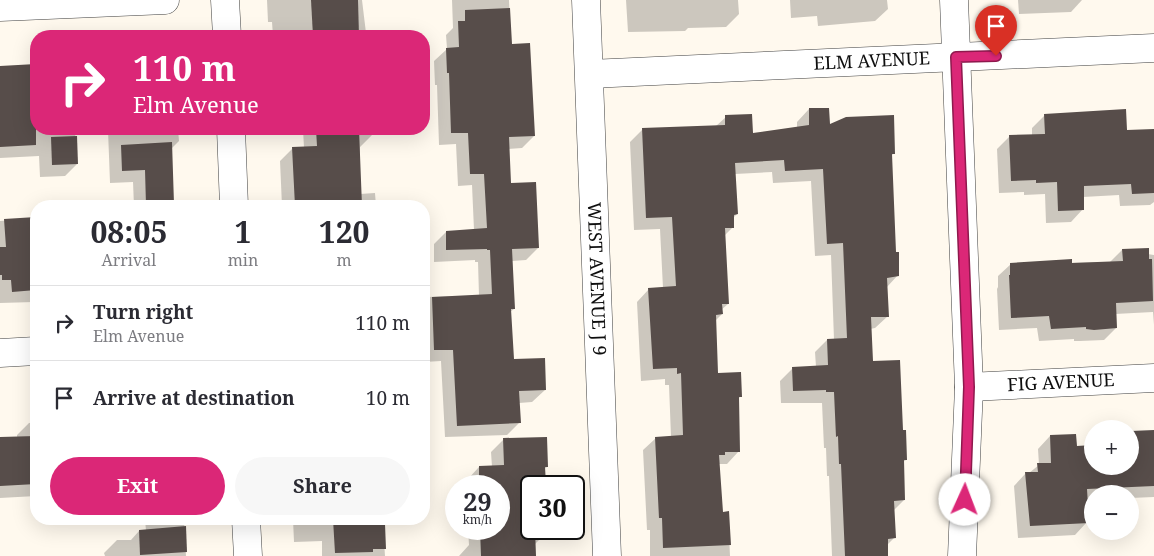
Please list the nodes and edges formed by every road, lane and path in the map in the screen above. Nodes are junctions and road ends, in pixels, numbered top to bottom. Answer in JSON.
{"nodes":[{"id":1,"x":165,"y":0,"type":"edge"},
{"id":2,"x":225,"y":0,"type":"edge"},
{"id":3,"x":586,"y":0,"type":"edge"},
{"id":4,"x":954,"y":0,"type":"edge"},
{"id":5,"x":0,"y":7,"type":"edge"},
{"id":6,"x":227,"y":30,"type":"edge"},
{"id":7,"x":1154,"y":48,"type":"edge"},
{"id":8,"x":956,"y":57,"type":"junction"},
{"id":9,"x":590,"y":74,"type":"junction"},
{"id":10,"x":231,"y":135,"type":"edge"},
{"id":11,"x":234,"y":200,"type":"edge"},
{"id":12,"x":30,"y":351,"type":"edge"},
{"id":13,"x":0,"y":353,"type":"edge"},
{"id":14,"x":1154,"y":378,"type":"edge"},
{"id":15,"x":969,"y":387,"type":"junction"},
{"id":16,"x":246,"y":525,"type":"edge"},
{"id":17,"x":248,"y":556,"type":"edge"},
{"id":18,"x":607,"y":556,"type":"edge"},
{"id":19,"x":962,"y":556,"type":"edge"}],
"edges":[{"from":1,"to":5,"type":"street"},
{"from":2,"to":6,"type":"street"},
{"from":3,"to":9,"type":"street","name":"WEST AVENUE J 9"},
{"from":4,"to":8,"type":"street"},
{"from":7,"to":8,"type":"street","name":"ELM AVENUE"},
{"from":8,"to":9,"type":"street","name":"ELM AVENUE"},
{"from":8,"to":15,"type":"street"},
{"from":9,"to":18,"type":"street","name":"WEST AVENUE J 9"},
{"from":10,"to":11,"type":"street"},
{"from":12,"to":13,"type":"street"},
{"from":14,"to":15,"type":"street","name":"FIG AVENUE"},
{"from":15,"to":19,"type":"street"},
{"from":16,"to":17,"type":"street"}]}
